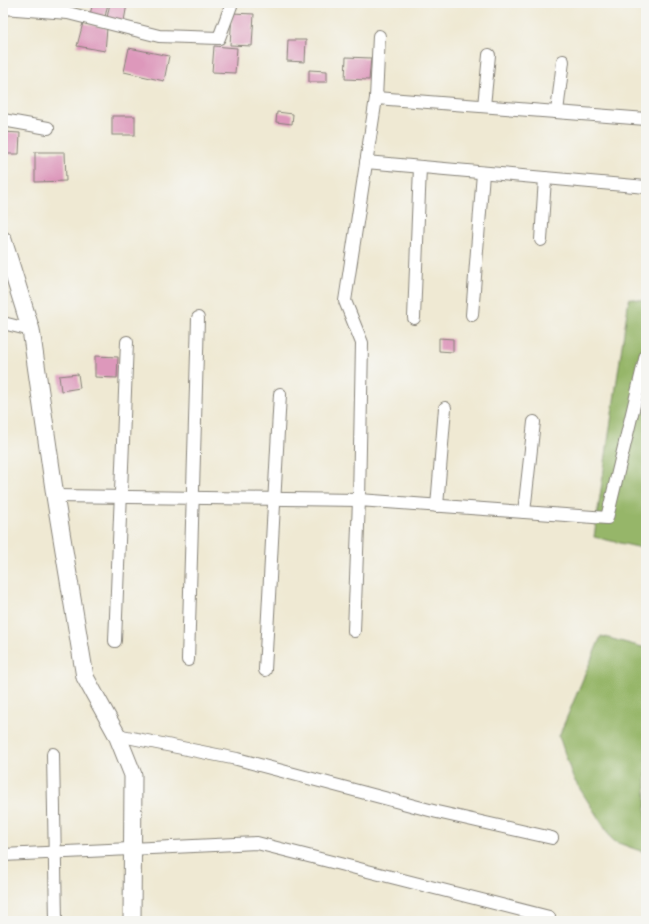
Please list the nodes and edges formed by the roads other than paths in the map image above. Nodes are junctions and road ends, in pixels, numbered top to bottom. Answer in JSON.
{"nodes":[{"id":1,"x":232,"y":3,"type":"edge"},
{"id":2,"x":3,"y":8,"type":"edge"},
{"id":3,"x":379,"y":36,"type":"dead end"},
{"id":4,"x":489,"y":54,"type":"dead end"},
{"id":5,"x":563,"y":61,"type":"dead end"},
{"id":6,"x":376,"y":98,"type":"junction"},
{"id":7,"x":484,"y":106,"type":"junction"},
{"id":8,"x":557,"y":112,"type":"junction"},
{"id":9,"x":646,"y":119,"type":"edge"},
{"id":10,"x":3,"y":120,"type":"edge"},
{"id":11,"x":48,"y":128,"type":"dead end"},
{"id":12,"x":366,"y":162,"type":"junction"},
{"id":13,"x":420,"y":167,"type":"junction"},
{"id":14,"x":483,"y":172,"type":"junction"},
{"id":15,"x":545,"y":178,"type":"junction"},
{"id":16,"x":646,"y":187,"type":"edge"},
{"id":17,"x":3,"y":240,"type":"edge"},
{"id":18,"x":541,"y":240,"type":"dead end"},
{"id":19,"x":472,"y":315,"type":"dead end"},
{"id":20,"x":198,"y":318,"type":"dead end"},
{"id":21,"x":414,"y":318,"type":"dead end"},
{"id":22,"x":3,"y":323,"type":"edge"},
{"id":23,"x":31,"y":330,"type":"junction"},
{"id":24,"x":128,"y":342,"type":"dead end"},
{"id":25,"x":646,"y":355,"type":"edge"},
{"id":26,"x":280,"y":394,"type":"dead end"},
{"id":27,"x":445,"y":408,"type":"dead end"},
{"id":28,"x":534,"y":422,"type":"dead end"},
{"id":29,"x":55,"y":496,"type":"junction"},
{"id":30,"x":121,"y":497,"type":"junction"},
{"id":31,"x":193,"y":498,"type":"junction"},
{"id":32,"x":274,"y":499,"type":"junction"},
{"id":33,"x":359,"y":500,"type":"junction"},
{"id":34,"x":437,"y":506,"type":"junction"},
{"id":35,"x":524,"y":512,"type":"junction"},
{"id":36,"x":354,"y":631,"type":"dead end"},
{"id":37,"x":115,"y":641,"type":"dead end"},
{"id":38,"x":188,"y":660,"type":"dead end"},
{"id":39,"x":265,"y":670,"type":"dead end"},
{"id":40,"x":117,"y":735,"type":"junction"},
{"id":41,"x":53,"y":754,"type":"dead end"},
{"id":42,"x":552,"y":838,"type":"dead end"},
{"id":43,"x":133,"y":849,"type":"junction"},
{"id":44,"x":55,"y":853,"type":"junction"},
{"id":45,"x":3,"y":855,"type":"edge"},
{"id":46,"x":549,"y":918,"type":"dead end"},
{"id":47,"x":56,"y":921,"type":"edge"},
{"id":48,"x":132,"y":921,"type":"edge"}],
"edges":[{"from":1,"to":2,"type":"street"},
{"from":3,"to":6,"type":"street"},
{"from":4,"to":7,"type":"street"},
{"from":5,"to":8,"type":"street"},
{"from":6,"to":7,"type":"street"},
{"from":6,"to":12,"type":"street"},
{"from":7,"to":8,"type":"street"},
{"from":8,"to":9,"type":"street"},
{"from":10,"to":11,"type":"street"},
{"from":12,"to":13,"type":"street"},
{"from":12,"to":33,"type":"street"},
{"from":13,"to":14,"type":"street"},
{"from":13,"to":21,"type":"street"},
{"from":14,"to":15,"type":"street"},
{"from":14,"to":19,"type":"street"},
{"from":15,"to":16,"type":"street"},
{"from":15,"to":18,"type":"street"},
{"from":17,"to":23,"type":"street"},
{"from":20,"to":31,"type":"street"},
{"from":22,"to":23,"type":"street"},
{"from":23,"to":29,"type":"street"},
{"from":24,"to":30,"type":"street"},
{"from":25,"to":35,"type":"street"},
{"from":26,"to":32,"type":"street"},
{"from":27,"to":34,"type":"street"},
{"from":28,"to":35,"type":"street"},
{"from":29,"to":30,"type":"street"},
{"from":29,"to":40,"type":"street"},
{"from":30,"to":31,"type":"street"},
{"from":30,"to":37,"type":"street"},
{"from":31,"to":32,"type":"street"},
{"from":31,"to":38,"type":"street"},
{"from":32,"to":33,"type":"street"},
{"from":32,"to":39,"type":"street"},
{"from":33,"to":34,"type":"street"},
{"from":33,"to":36,"type":"street"},
{"from":34,"to":35,"type":"street"},
{"from":40,"to":42,"type":"street"},
{"from":40,"to":43,"type":"street"},
{"from":41,"to":44,"type":"street"},
{"from":43,"to":44,"type":"street"},
{"from":43,"to":46,"type":"street"},
{"from":43,"to":48,"type":"street"},
{"from":44,"to":45,"type":"street"},
{"from":44,"to":47,"type":"street"}]}
